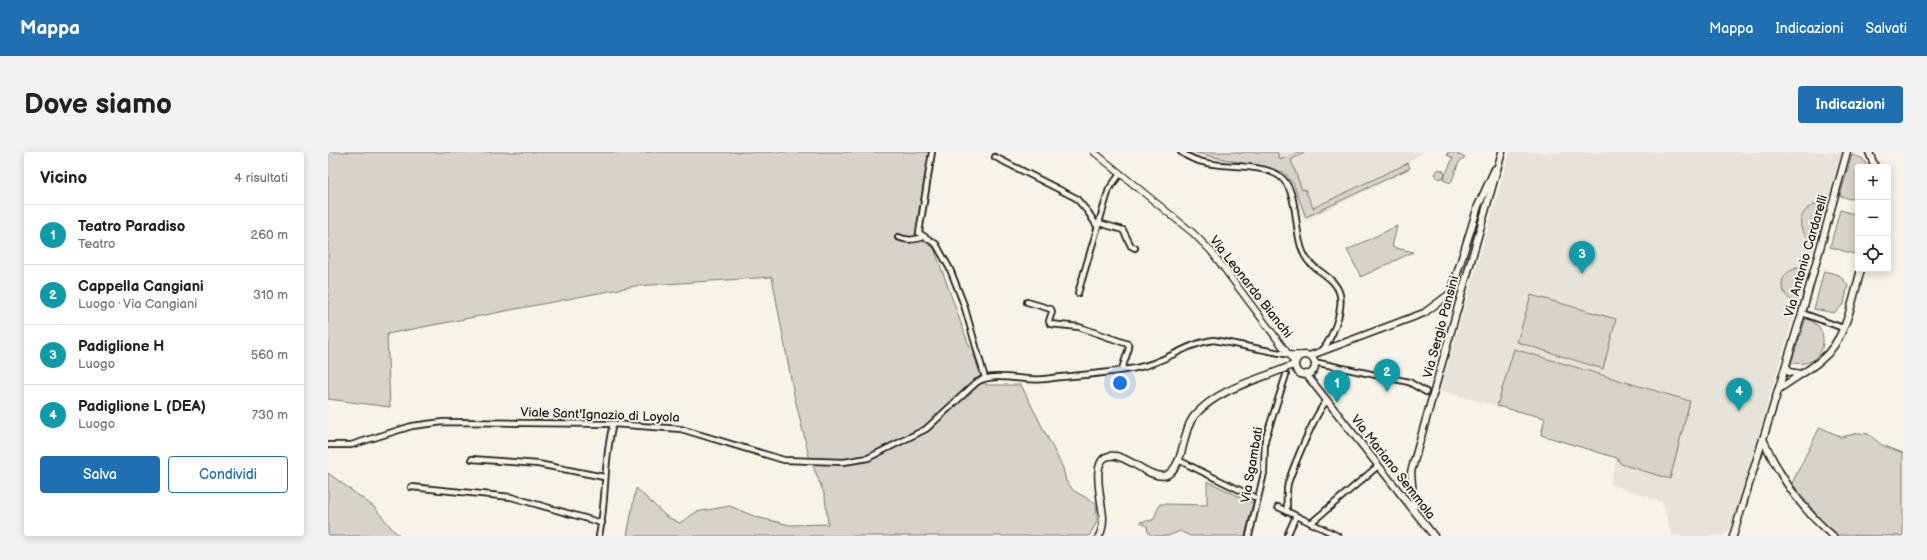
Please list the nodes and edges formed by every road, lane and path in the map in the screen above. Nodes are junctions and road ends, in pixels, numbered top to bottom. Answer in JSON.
{"nodes":[{"id":1,"x":932,"y":152,"type":"edge"},
{"id":2,"x":1094,"y":152,"type":"edge"},
{"id":3,"x":1181,"y":152,"type":"edge"},
{"id":4,"x":1502,"y":152,"type":"edge"},
{"id":5,"x":1847,"y":152,"type":"edge"},
{"id":6,"x":1869,"y":152,"type":"edge"},
{"id":7,"x":995,"y":157,"type":"dead end"},
{"id":8,"x":1499,"y":161,"type":"junction"},
{"id":9,"x":1874,"y":164,"type":"edge"},
{"id":10,"x":1120,"y":174,"type":"junction"},
{"id":11,"x":1098,"y":225,"type":"junction"},
{"id":12,"x":898,"y":237,"type":"dead end"},
{"id":13,"x":924,"y":237,"type":"junction"},
{"id":14,"x":1135,"y":248,"type":"dead end"},
{"id":15,"x":1860,"y":272,"type":"edge"},
{"id":16,"x":1078,"y":293,"type":"dead end"},
{"id":17,"x":1027,"y":302,"type":"dead end"},
{"id":18,"x":1802,"y":313,"type":"junction"},
{"id":19,"x":1843,"y":328,"type":"junction"},
{"id":20,"x":1321,"y":353,"type":"junction"},
{"id":21,"x":1290,"y":355,"type":"junction"},
{"id":22,"x":1305,"y":356,"type":"junction"},
{"id":23,"x":1314,"y":362,"type":"junction"},
{"id":24,"x":1296,"y":366,"type":"junction"},
{"id":25,"x":1786,"y":366,"type":"junction"},
{"id":26,"x":1122,"y":369,"type":"junction"},
{"id":27,"x":1284,"y":372,"type":"junction"},
{"id":28,"x":1306,"y":374,"type":"junction"},
{"id":29,"x":1802,"y":374,"type":"junction"},
{"id":30,"x":985,"y":378,"type":"junction"},
{"id":31,"x":1778,"y":390,"type":"junction"},
{"id":32,"x":1426,"y":392,"type":"dead end"},
{"id":33,"x":1327,"y":400,"type":"junction"},
{"id":34,"x":613,"y":424,"type":"junction"},
{"id":35,"x":1763,"y":439,"type":"junction"},
{"id":36,"x":328,"y":445,"type":"edge"},
{"id":37,"x":472,"y":459,"type":"dead end"},
{"id":38,"x":1178,"y":460,"type":"junction"},
{"id":39,"x":1378,"y":466,"type":"junction"},
{"id":40,"x":604,"y":477,"type":"junction"},
{"id":41,"x":411,"y":487,"type":"dead end"},
{"id":42,"x":1254,"y":497,"type":"dead end"},
{"id":43,"x":1278,"y":507,"type":"dead end"},
{"id":44,"x":1414,"y":509,"type":"junction"},
{"id":45,"x":1287,"y":512,"type":"junction"},
{"id":46,"x":1296,"y":516,"type":"junction"},
{"id":47,"x":602,"y":523,"type":"junction"},
{"id":48,"x":1311,"y":523,"type":"junction"},
{"id":49,"x":1331,"y":534,"type":"edge"},
{"id":50,"x":599,"y":536,"type":"edge"},
{"id":51,"x":1099,"y":536,"type":"edge"},
{"id":52,"x":1249,"y":536,"type":"edge"},
{"id":53,"x":1287,"y":536,"type":"edge"},
{"id":54,"x":1338,"y":536,"type":"edge"},
{"id":55,"x":1434,"y":536,"type":"edge"},
{"id":56,"x":1733,"y":536,"type":"edge"},
{"id":57,"x":1834,"y":536,"type":"edge"}],
"edges":[{"from":1,"to":13,"type":"street"},
{"from":2,"to":10,"type":"street","name":"Via Leonardo Bianchi"},
{"from":3,"to":20,"type":"street"},
{"from":4,"to":8,"type":"main road","name":"Via Sergio Pansini"},
{"from":5,"to":18,"type":"main road","name":"Via Antonio Cardarelli"},
{"from":6,"to":9,"type":"main road"},
{"from":7,"to":11,"type":"street"},
{"from":8,"to":20,"type":"main road"},
{"from":8,"to":44,"type":"main road","name":"Via Sergio Pansini"},
{"from":10,"to":11,"type":"street"},
{"from":10,"to":21,"type":"street","name":"Via Leonardo Bianchi"},
{"from":11,"to":14,"type":"street"},
{"from":11,"to":16,"type":"street"},
{"from":12,"to":13,"type":"street"},
{"from":13,"to":30,"type":"street"},
{"from":15,"to":19,"type":"main road"},
{"from":17,"to":26,"type":"street"},
{"from":18,"to":19,"type":"street"},
{"from":18,"to":25,"type":"main road","name":"Via Antonio Cardarelli"},
{"from":19,"to":29,"type":"main road"},
{"from":20,"to":22,"type":"main road"},
{"from":21,"to":22,"type":"street"},
{"from":21,"to":24,"type":"street","name":"Via Leonardo Bianchi"},
{"from":21,"to":26,"type":"street"},
{"from":22,"to":23,"type":"main road"},
{"from":22,"to":24,"type":"main road"},
{"from":23,"to":28,"type":"main road"},
{"from":23,"to":32,"type":"street"},
{"from":24,"to":27,"type":"main road"},
{"from":24,"to":28,"type":"main road"},
{"from":25,"to":29,"type":"main road"},
{"from":25,"to":31,"type":"main road","name":"Via Antonio Cardarelli"},
{"from":26,"to":30,"type":"street"},
{"from":27,"to":38,"type":"main road"},
{"from":27,"to":52,"type":"street","name":"Via Sgambati"},
{"from":28,"to":33,"type":"main road","name":"Via Mariano Semmola"},
{"from":29,"to":31,"type":"main road"},
{"from":30,"to":34,"type":"street","name":"Viale Sant'Ignazio di Loyola"},
{"from":31,"to":35,"type":"main road","name":"Via Antonio Cardarelli"},
{"from":33,"to":39,"type":"main road","name":"Via Mariano Semmola"},
{"from":33,"to":45,"type":"street"},
{"from":34,"to":36,"type":"street","name":"Viale Sant'Ignazio di Loyola"},
{"from":34,"to":40,"type":"street"},
{"from":35,"to":56,"type":"main road","name":"Via Antonio Cardarelli"},
{"from":35,"to":57,"type":"main road"},
{"from":37,"to":40,"type":"street"},
{"from":38,"to":42,"type":"street"},
{"from":38,"to":51,"type":"main road"},
{"from":39,"to":44,"type":"main road","name":"Via Mariano Semmola"},
{"from":39,"to":48,"type":"street"},
{"from":40,"to":47,"type":"street"},
{"from":41,"to":47,"type":"street"},
{"from":43,"to":45,"type":"street"},
{"from":44,"to":55,"type":"main road","name":"Via Mariano Semmola"},
{"from":45,"to":46,"type":"street"},
{"from":46,"to":48,"type":"street"},
{"from":46,"to":53,"type":"street"},
{"from":47,"to":50,"type":"street"},
{"from":48,"to":49,"type":"street"},
{"from":49,"to":54,"type":"street"}]}
